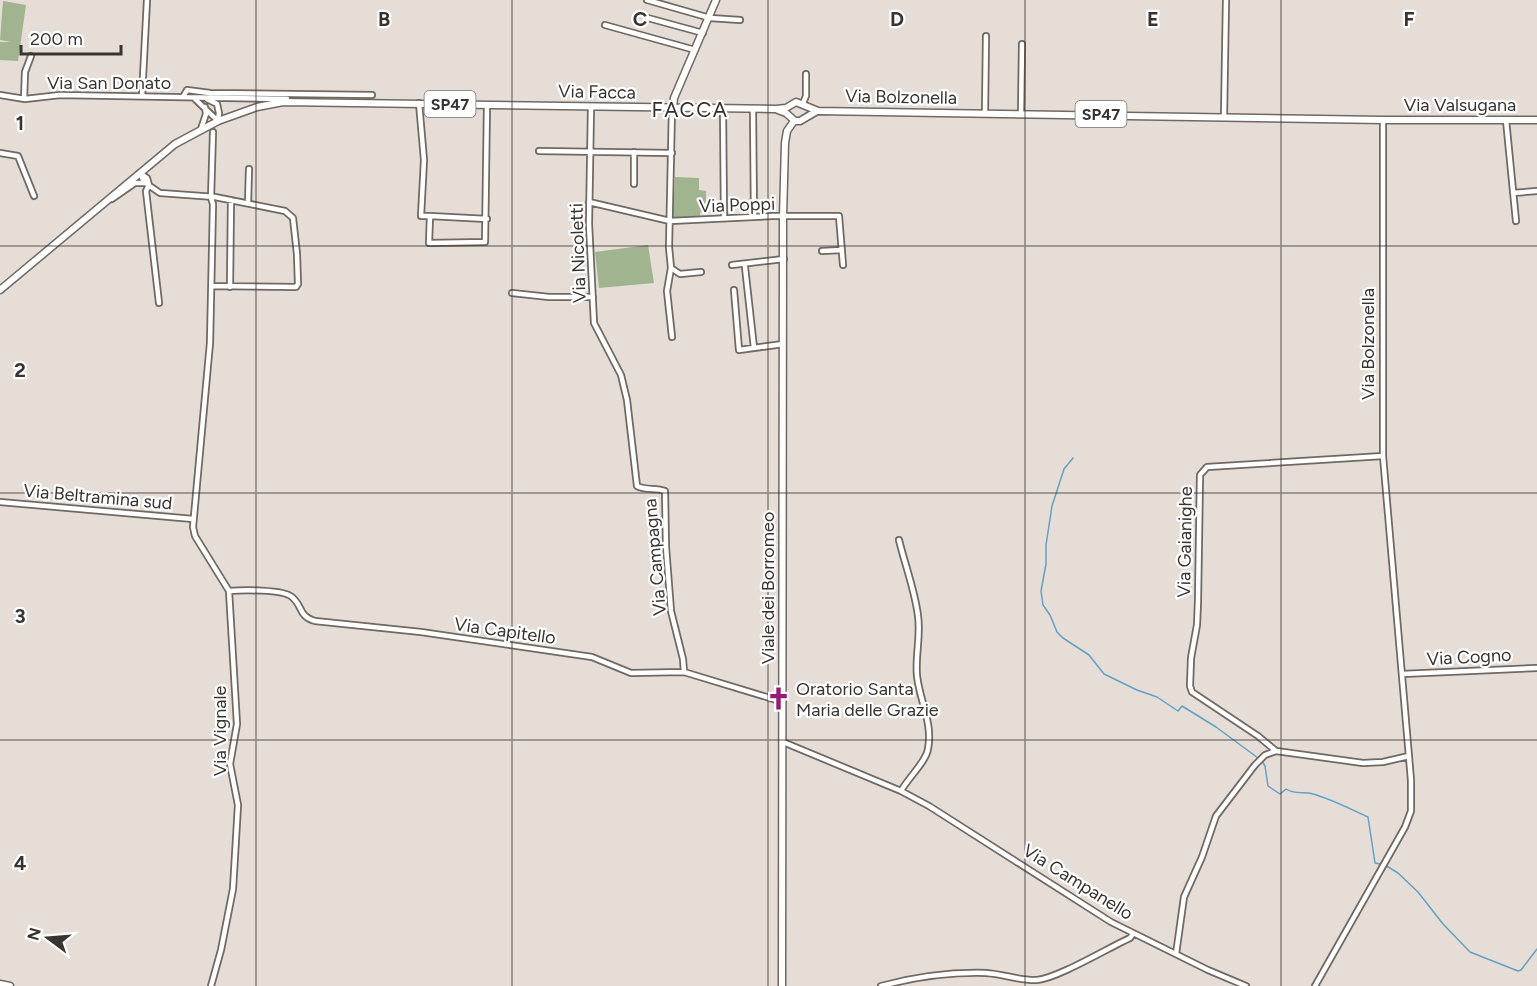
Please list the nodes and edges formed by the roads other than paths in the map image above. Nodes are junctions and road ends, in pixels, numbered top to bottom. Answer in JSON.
{"nodes":[{"id":1,"x":147,"y":0,"type":"edge"},
{"id":2,"x":647,"y":0,"type":"edge"},
{"id":3,"x":716,"y":0,"type":"edge"},
{"id":4,"x":1226,"y":0,"type":"edge"},
{"id":5,"x":648,"y":18,"type":"dead end"},
{"id":6,"x":710,"y":18,"type":"junction"},
{"id":7,"x":740,"y":20,"type":"dead end"},
{"id":8,"x":605,"y":25,"type":"dead end"},
{"id":9,"x":703,"y":33,"type":"junction"},
{"id":10,"x":986,"y":36,"type":"dead end"},
{"id":11,"x":1022,"y":45,"type":"dead end"},
{"id":12,"x":695,"y":50,"type":"junction"},
{"id":13,"x":31,"y":56,"type":"dead end"},
{"id":14,"x":806,"y":75,"type":"dead end"},
{"id":15,"x":677,"y":93,"type":"junction"},
{"id":16,"x":372,"y":95,"type":"dead end"},
{"id":17,"x":0,"y":96,"type":"edge"},
{"id":18,"x":142,"y":96,"type":"junction"},
{"id":19,"x":183,"y":97,"type":"junction"},
{"id":20,"x":194,"y":98,"type":"junction"},
{"id":21,"x":205,"y":98,"type":"junction"},
{"id":22,"x":24,"y":99,"type":"junction"},
{"id":23,"x":310,"y":101,"type":"junction"},
{"id":24,"x":418,"y":103,"type":"junction"},
{"id":25,"x":487,"y":105,"type":"junction"},
{"id":26,"x":805,"y":105,"type":"junction"},
{"id":27,"x":790,"y":106,"type":"junction"},
{"id":28,"x":205,"y":107,"type":"junction"},
{"id":29,"x":591,"y":107,"type":"junction"},
{"id":30,"x":672,"y":108,"type":"junction"},
{"id":31,"x":681,"y":108,"type":"junction"},
{"id":32,"x":723,"y":109,"type":"junction"},
{"id":33,"x":753,"y":109,"type":"junction"},
{"id":34,"x":776,"y":110,"type":"junction"},
{"id":35,"x":818,"y":111,"type":"junction"},
{"id":36,"x":985,"y":113,"type":"junction"},
{"id":37,"x":1021,"y":113,"type":"junction"},
{"id":38,"x":789,"y":115,"type":"junction"},
{"id":39,"x":807,"y":116,"type":"junction"},
{"id":40,"x":1224,"y":117,"type":"junction"},
{"id":41,"x":1383,"y":120,"type":"junction"},
{"id":42,"x":1506,"y":120,"type":"junction"},
{"id":43,"x":1537,"y":120,"type":"edge"},
{"id":44,"x":218,"y":121,"type":"junction"},
{"id":45,"x":794,"y":121,"type":"junction"},
{"id":46,"x":201,"y":129,"type":"junction"},
{"id":47,"x":213,"y":132,"type":"dead end"},
{"id":48,"x":168,"y":150,"type":"junction"},
{"id":49,"x":540,"y":151,"type":"dead end"},
{"id":50,"x":590,"y":152,"type":"junction"},
{"id":51,"x":634,"y":152,"type":"junction"},
{"id":52,"x":0,"y":153,"type":"edge"},
{"id":53,"x":672,"y":153,"type":"junction"},
{"id":54,"x":249,"y":170,"type":"dead end"},
{"id":55,"x":140,"y":173,"type":"junction"},
{"id":56,"x":147,"y":182,"type":"junction"},
{"id":57,"x":634,"y":183,"type":"dead end"},
{"id":58,"x":1537,"y":191,"type":"edge"},
{"id":59,"x":1513,"y":193,"type":"junction"},
{"id":60,"x":34,"y":196,"type":"dead end"},
{"id":61,"x":211,"y":198,"type":"junction"},
{"id":62,"x":110,"y":199,"type":"junction"},
{"id":63,"x":231,"y":200,"type":"junction"},
{"id":64,"x":589,"y":202,"type":"junction"},
{"id":65,"x":248,"y":203,"type":"junction"},
{"id":66,"x":430,"y":216,"type":"junction"},
{"id":67,"x":754,"y":217,"type":"junction"},
{"id":68,"x":783,"y":217,"type":"junction"},
{"id":69,"x":487,"y":219,"type":"junction"},
{"id":70,"x":724,"y":219,"type":"junction"},
{"id":71,"x":670,"y":221,"type":"junction"},
{"id":72,"x":1516,"y":221,"type":"dead end"},
{"id":73,"x":842,"y":250,"type":"junction"},
{"id":74,"x":822,"y":251,"type":"dead end"},
{"id":75,"x":784,"y":259,"type":"junction"},
{"id":76,"x":732,"y":265,"type":"dead end"},
{"id":77,"x":843,"y":265,"type":"dead end"},
{"id":78,"x":745,"y":267,"type":"dead end"},
{"id":79,"x":671,"y":268,"type":"junction"},
{"id":80,"x":701,"y":272,"type":"dead end"},
{"id":81,"x":212,"y":286,"type":"junction"},
{"id":82,"x":230,"y":287,"type":"junction"},
{"id":83,"x":0,"y":290,"type":"edge"},
{"id":84,"x":734,"y":290,"type":"dead end"},
{"id":85,"x":512,"y":293,"type":"dead end"},
{"id":86,"x":593,"y":297,"type":"junction"},
{"id":87,"x":159,"y":303,"type":"dead end"},
{"id":88,"x":672,"y":337,"type":"dead end"},
{"id":89,"x":783,"y":344,"type":"junction"},
{"id":90,"x":754,"y":348,"type":"junction"},
{"id":91,"x":625,"y":391,"type":"joint"},
{"id":92,"x":1383,"y":456,"type":"junction"},
{"id":93,"x":0,"y":502,"type":"edge"},
{"id":94,"x":193,"y":519,"type":"junction"},
{"id":95,"x":899,"y":540,"type":"dead end"},
{"id":96,"x":230,"y":591,"type":"junction"},
{"id":97,"x":1537,"y":668,"type":"edge"},
{"id":98,"x":684,"y":672,"type":"junction"},
{"id":99,"x":1402,"y":674,"type":"junction"},
{"id":100,"x":783,"y":702,"type":"junction"},
{"id":101,"x":783,"y":742,"type":"junction"},
{"id":102,"x":1276,"y":751,"type":"junction"},
{"id":103,"x":1409,"y":756,"type":"junction"},
{"id":104,"x":901,"y":791,"type":"junction"},
{"id":105,"x":1133,"y":934,"type":"junction"},
{"id":106,"x":1176,"y":954,"type":"junction"},
{"id":107,"x":0,"y":984,"type":"edge"},
{"id":108,"x":10,"y":986,"type":"edge"},
{"id":109,"x":211,"y":986,"type":"edge"},
{"id":110,"x":782,"y":986,"type":"edge"},
{"id":111,"x":881,"y":986,"type":"edge"},
{"id":112,"x":1246,"y":986,"type":"edge"},
{"id":113,"x":1315,"y":986,"type":"edge"}],
"edges":[{"from":1,"to":18,"type":"street"},
{"from":2,"to":6,"type":"street"},
{"from":3,"to":6,"type":"main road"},
{"from":4,"to":40,"type":"street"},
{"from":5,"to":9,"type":"street"},
{"from":6,"to":7,"type":"street"},
{"from":6,"to":9,"type":"main road"},
{"from":8,"to":12,"type":"street"},
{"from":9,"to":12,"type":"main road"},
{"from":10,"to":36,"type":"street"},
{"from":11,"to":37,"type":"street"},
{"from":12,"to":15,"type":"main road"},
{"from":13,"to":22,"type":"street","name":"Via San Donato"},
{"from":14,"to":26,"type":"street"},
{"from":15,"to":30,"type":"main road"},
{"from":15,"to":31,"type":"main road"},
{"from":16,"to":19,"type":"street"},
{"from":17,"to":22,"type":"street","name":"Via San Donato"},
{"from":18,"to":19,"type":"street","name":"Via San Donato"},
{"from":18,"to":22,"type":"street","name":"Via San Donato"},
{"from":19,"to":20,"type":"street","name":"Via San Donato"},
{"from":20,"to":21,"type":"street","name":"Via San Donato"},
{"from":20,"to":28,"type":"street","name":"Via San Donato"},
{"from":21,"to":23,"type":"street","name":"Via San Donato"},
{"from":21,"to":44,"type":"street"},
{"from":23,"to":24,"type":"main road","name":"Via Facca","number":"SP47"},
{"from":23,"to":44,"type":"main road","name":"Via Facca","number":"SP47"},
{"from":24,"to":25,"type":"main road","name":"Via Facca","number":"SP47"},
{"from":24,"to":66,"type":"street"},
{"from":25,"to":29,"type":"main road","name":"Via Facca","number":"SP47"},
{"from":25,"to":69,"type":"street"},
{"from":26,"to":27,"type":"main road","number":"SP47"},
{"from":26,"to":35,"type":"main road","name":"Via Bolzonella","number":"SP47"},
{"from":26,"to":39,"type":"main road"},
{"from":27,"to":34,"type":"main road","name":"Via Facca","number":"SP47"},
{"from":27,"to":38,"type":"main road"},
{"from":28,"to":44,"type":"street","name":"Via San Donato"},
{"from":28,"to":46,"type":"street"},
{"from":29,"to":30,"type":"main road","name":"Via Facca","number":"SP47"},
{"from":29,"to":50,"type":"street","name":"Via Nicoletti"},
{"from":30,"to":31,"type":"main road","name":"Via Facca","number":"SP47"},
{"from":30,"to":53,"type":"street"},
{"from":31,"to":32,"type":"main road","name":"Via Facca","number":"SP47"},
{"from":32,"to":33,"type":"main road","name":"Via Facca","number":"SP47"},
{"from":32,"to":70,"type":"street"},
{"from":33,"to":34,"type":"main road","name":"Via Facca","number":"SP47"},
{"from":33,"to":67,"type":"street"},
{"from":34,"to":38,"type":"main road","name":"Via Facca","number":"SP47"},
{"from":35,"to":36,"type":"main road","name":"Via Bolzonella","number":"SP47"},
{"from":35,"to":39,"type":"main road","name":"Via Bolzonella","number":"SP47"},
{"from":36,"to":37,"type":"main road","name":"Via Bolzonella","number":"SP47"},
{"from":37,"to":40,"type":"main road","name":"Via Bolzonella","number":"SP47"},
{"from":38,"to":45,"type":"main road","number":"SP47"},
{"from":39,"to":45,"type":"main road","name":"Via Bolzonella","number":"SP47"},
{"from":40,"to":41,"type":"main road","name":"Via Bolzonella","number":"SP47"},
{"from":41,"to":42,"type":"main road","name":"Via Valsugana","number":"SP47"},
{"from":41,"to":92,"type":"street","name":"Via Bolzonella"},
{"from":42,"to":43,"type":"main road","name":"Via Valsugana","number":"SP47"},
{"from":42,"to":59,"type":"street"},
{"from":44,"to":46,"type":"main road","number":"SP47"},
{"from":45,"to":68,"type":"main road"},
{"from":46,"to":48,"type":"main road","number":"SP47"},
{"from":47,"to":61,"type":"street"},
{"from":48,"to":55,"type":"main road","number":"SP47"},
{"from":48,"to":56,"type":"street"},
{"from":49,"to":50,"type":"street"},
{"from":50,"to":51,"type":"street"},
{"from":50,"to":64,"type":"street","name":"Via Nicoletti"},
{"from":51,"to":53,"type":"street"},
{"from":51,"to":57,"type":"street"},
{"from":52,"to":60,"type":"street"},
{"from":53,"to":71,"type":"street"},
{"from":54,"to":65,"type":"street"},
{"from":55,"to":56,"type":"street"},
{"from":55,"to":62,"type":"main road","number":"SP47"},
{"from":56,"to":61,"type":"street"},
{"from":56,"to":62,"type":"street"},
{"from":56,"to":87,"type":"street"},
{"from":58,"to":59,"type":"street"},
{"from":59,"to":72,"type":"street"},
{"from":61,"to":63,"type":"street"},
{"from":61,"to":81,"type":"street"},
{"from":62,"to":83,"type":"main road","number":"SP47"},
{"from":63,"to":65,"type":"street"},
{"from":63,"to":82,"type":"street"},
{"from":64,"to":71,"type":"street","name":"Via Poppi"},
{"from":64,"to":86,"type":"street","name":"Via Nicoletti"},
{"from":65,"to":82,"type":"street"},
{"from":66,"to":69,"type":"street"},
{"from":66,"to":69,"type":"street"},
{"from":67,"to":68,"type":"street","name":"Via Poppi"},
{"from":67,"to":70,"type":"street","name":"Via Poppi"},
{"from":68,"to":73,"type":"street","name":"Via Poppi"},
{"from":68,"to":75,"type":"main road"},
{"from":70,"to":71,"type":"street","name":"Via Poppi"},
{"from":71,"to":79,"type":"street"},
{"from":73,"to":74,"type":"street"},
{"from":73,"to":77,"type":"street","name":"Via Poppi"},
{"from":75,"to":76,"type":"street"},
{"from":75,"to":89,"type":"main road"},
{"from":78,"to":90,"type":"street"},
{"from":79,"to":80,"type":"street"},
{"from":79,"to":88,"type":"street"},
{"from":81,"to":82,"type":"street"},
{"from":81,"to":94,"type":"street"},
{"from":84,"to":90,"type":"street"},
{"from":85,"to":86,"type":"street"},
{"from":86,"to":91,"type":"street","name":"Via Nicoletti"},
{"from":89,"to":90,"type":"street"},
{"from":89,"to":100,"type":"main road","name":"Viale dei Borromeo"},
{"from":91,"to":98,"type":"street","name":"Via Campagna"},
{"from":92,"to":99,"type":"street","name":"Via Bolzonella"},
{"from":92,"to":102,"type":"street","name":"Via Gaianighe"},
{"from":93,"to":94,"type":"street","name":"Via Beltramina sud"},
{"from":94,"to":96,"type":"street","name":"Via Vignale"},
{"from":95,"to":104,"type":"street"},
{"from":96,"to":98,"type":"street","name":"Via Capitello"},
{"from":96,"to":109,"type":"street","name":"Via Vignale"},
{"from":97,"to":99,"type":"street","name":"Via Cogno"},
{"from":98,"to":100,"type":"street","name":"Via Capitello"},
{"from":99,"to":103,"type":"street","name":"Via Bolzonella"},
{"from":100,"to":101,"type":"main road","name":"Viale dei Borromeo"},
{"from":101,"to":104,"type":"street","name":"Via Campanello"},
{"from":101,"to":110,"type":"main road","name":"Viale dei Borromeo"},
{"from":102,"to":103,"type":"street"},
{"from":102,"to":106,"type":"street"},
{"from":103,"to":113,"type":"street","name":"Via Bolzonella"},
{"from":104,"to":105,"type":"street","name":"Via Campanello"},
{"from":105,"to":106,"type":"street","name":"Via Campanello"},
{"from":105,"to":111,"type":"street"},
{"from":106,"to":112,"type":"street","name":"Via Campanello"},
{"from":107,"to":108,"type":"main road"}]}
